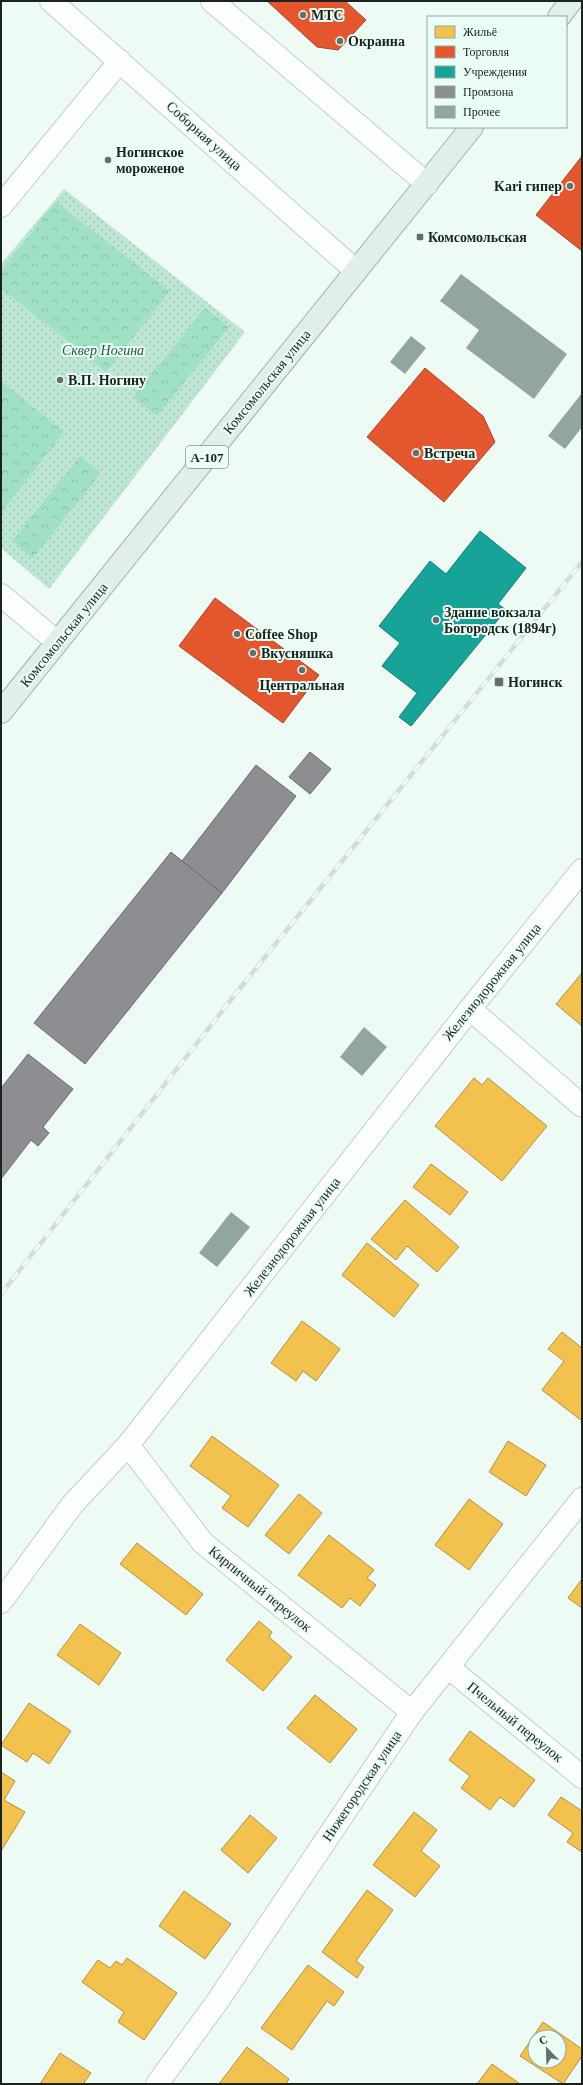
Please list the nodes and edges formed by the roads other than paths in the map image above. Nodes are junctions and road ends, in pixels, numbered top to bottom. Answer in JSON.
{"nodes":[{"id":1,"x":51,"y":1,"type":"edge"},
{"id":2,"x":212,"y":1,"type":"edge"},
{"id":3,"x":571,"y":1,"type":"edge"},
{"id":4,"x":559,"y":16,"type":"edge"},
{"id":5,"x":120,"y":61,"type":"junction"},
{"id":6,"x":471,"y":128,"type":"edge"},
{"id":7,"x":427,"y":184,"type":"junction"},
{"id":8,"x":1,"y":206,"type":"edge"},
{"id":9,"x":356,"y":271,"type":"junction"},
{"id":10,"x":1,"y":595,"type":"edge"},
{"id":11,"x":57,"y":642,"type":"junction"},
{"id":12,"x":1,"y":712,"type":"edge"},
{"id":13,"x":582,"y":870,"type":"edge"},
{"id":14,"x":470,"y":1009,"type":"junction"},
{"id":15,"x":582,"y":1106,"type":"edge"},
{"id":16,"x":128,"y":1445,"type":"junction"},
{"id":17,"x":582,"y":1499,"type":"edge"},
{"id":18,"x":1,"y":1602,"type":"edge"},
{"id":19,"x":448,"y":1667,"type":"junction"},
{"id":20,"x":412,"y":1712,"type":"junction"},
{"id":21,"x":582,"y":1777,"type":"edge"},
{"id":22,"x":157,"y":2084,"type":"edge"}],
"edges":[{"from":1,"to":5,"type":"street","name":"Соборная улица"},
{"from":2,"to":7,"type":"street"},
{"from":3,"to":4,"type":"main road"},
{"from":5,"to":8,"type":"street"},
{"from":5,"to":9,"type":"street","name":"Соборная улица"},
{"from":6,"to":7,"type":"main road","name":"Комсомольская улица","number":"А-107"},
{"from":7,"to":9,"type":"main road","name":"Комсомольская улица","number":"А-107"},
{"from":9,"to":11,"type":"main road","name":"Комсомольская улица","number":"А-107"},
{"from":10,"to":11,"type":"street"},
{"from":11,"to":12,"type":"main road","name":"Комсомольская улица","number":"А-107"},
{"from":13,"to":14,"type":"street","name":"Железнодорожная улица"},
{"from":14,"to":15,"type":"street"},
{"from":14,"to":16,"type":"street","name":"Железнодорожная улица"},
{"from":16,"to":18,"type":"street","name":"Железнодорожная улица"},
{"from":16,"to":20,"type":"street","name":"Кирпичный переулок"},
{"from":17,"to":19,"type":"street","name":"Нижегородская улица"},
{"from":19,"to":20,"type":"street","name":"Нижегородская улица"},
{"from":19,"to":21,"type":"street","name":"Пчельный переулок"},
{"from":20,"to":22,"type":"street","name":"Нижегородская улица"}]}
